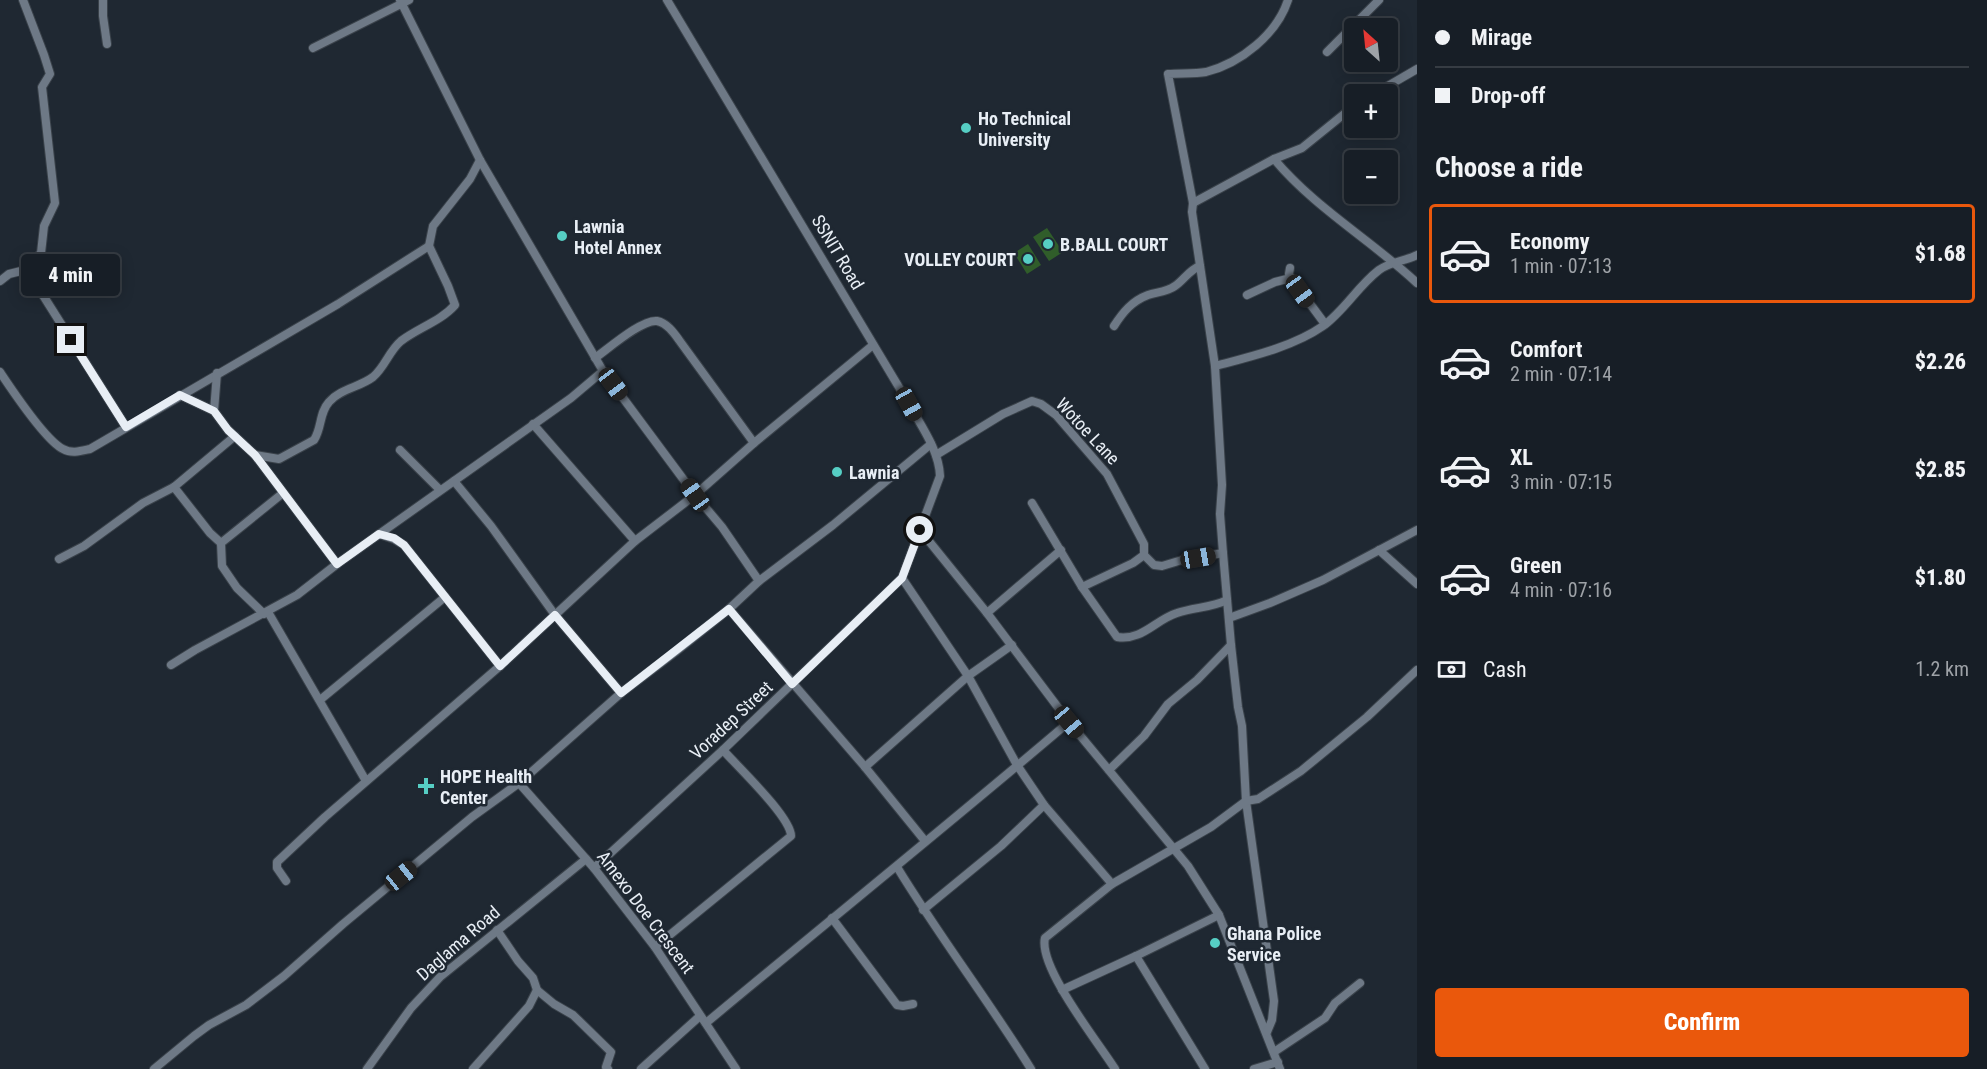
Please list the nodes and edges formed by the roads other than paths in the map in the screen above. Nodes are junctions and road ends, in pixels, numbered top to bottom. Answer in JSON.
{"nodes":[{"id":1,"x":23,"y":0,"type":"edge"},
{"id":2,"x":102,"y":0,"type":"edge"},
{"id":3,"x":667,"y":0,"type":"edge"},
{"id":4,"x":1288,"y":0,"type":"edge"},
{"id":5,"x":1379,"y":0,"type":"edge"},
{"id":6,"x":403,"y":1,"type":"edge"},
{"id":7,"x":107,"y":44,"type":"dead end"},
{"id":8,"x":313,"y":48,"type":"dead end"},
{"id":9,"x":1327,"y":52,"type":"dead end"},
{"id":10,"x":1417,"y":69,"type":"edge"},
{"id":11,"x":1391,"y":84,"type":"edge"},
{"id":12,"x":1344,"y":114,"type":"edge"},
{"id":13,"x":1274,"y":159,"type":"junction"},
{"id":14,"x":480,"y":160,"type":"junction"},
{"id":15,"x":1193,"y":203,"type":"junction"},
{"id":16,"x":429,"y":246,"type":"junction"},
{"id":17,"x":1417,"y":255,"type":"edge"},
{"id":18,"x":1395,"y":262,"type":"junction"},
{"id":19,"x":1200,"y":266,"type":"junction"},
{"id":20,"x":1290,"y":268,"type":"dead end"},
{"id":21,"x":25,"y":270,"type":"junction"},
{"id":22,"x":1291,"y":278,"type":"junction"},
{"id":23,"x":0,"y":281,"type":"edge"},
{"id":24,"x":1417,"y":283,"type":"edge"},
{"id":25,"x":1247,"y":295,"type":"dead end"},
{"id":26,"x":1325,"y":324,"type":"junction"},
{"id":27,"x":1114,"y":326,"type":"dead end"},
{"id":28,"x":873,"y":345,"type":"junction"},
{"id":29,"x":595,"y":358,"type":"junction"},
{"id":30,"x":1215,"y":366,"type":"junction"},
{"id":31,"x":603,"y":371,"type":"junction"},
{"id":32,"x":0,"y":372,"type":"edge"},
{"id":33,"x":217,"y":373,"type":"junction"},
{"id":34,"x":180,"y":395,"type":"junction"},
{"id":35,"x":214,"y":411,"type":"junction"},
{"id":36,"x":533,"y":424,"type":"junction"},
{"id":37,"x":126,"y":427,"type":"junction"},
{"id":38,"x":235,"y":436,"type":"junction"},
{"id":39,"x":754,"y":443,"type":"junction"},
{"id":40,"x":931,"y":444,"type":"junction"},
{"id":41,"x":400,"y":450,"type":"dead end"},
{"id":42,"x":255,"y":455,"type":"junction"},
{"id":43,"x":936,"y":455,"type":"junction"},
{"id":44,"x":454,"y":481,"type":"junction"},
{"id":45,"x":174,"y":487,"type":"junction"},
{"id":46,"x":441,"y":490,"type":"junction"},
{"id":47,"x":283,"y":493,"type":"junction"},
{"id":48,"x":695,"y":495,"type":"junction"},
{"id":49,"x":1032,"y":503,"type":"dead end"},
{"id":50,"x":920,"y":530,"type":"junction"},
{"id":51,"x":1417,"y":530,"type":"edge"},
{"id":52,"x":379,"y":534,"type":"junction"},
{"id":53,"x":635,"y":541,"type":"junction"},
{"id":54,"x":221,"y":543,"type":"junction"},
{"id":55,"x":1061,"y":550,"type":"junction"},
{"id":56,"x":1379,"y":550,"type":"junction"},
{"id":57,"x":1223,"y":554,"type":"junction"},
{"id":58,"x":1144,"y":555,"type":"junction"},
{"id":59,"x":59,"y":559,"type":"dead end"},
{"id":60,"x":337,"y":564,"type":"junction"},
{"id":61,"x":902,"y":578,"type":"junction"},
{"id":62,"x":759,"y":581,"type":"junction"},
{"id":63,"x":1417,"y":584,"type":"edge"},
{"id":64,"x":1082,"y":587,"type":"junction"},
{"id":65,"x":445,"y":597,"type":"junction"},
{"id":66,"x":1227,"y":600,"type":"junction"},
{"id":67,"x":729,"y":609,"type":"junction"},
{"id":68,"x":266,"y":613,"type":"junction"},
{"id":69,"x":987,"y":613,"type":"junction"},
{"id":70,"x":555,"y":615,"type":"junction"},
{"id":71,"x":1229,"y":618,"type":"junction"},
{"id":72,"x":1012,"y":645,"type":"junction"},
{"id":73,"x":1231,"y":645,"type":"junction"},
{"id":74,"x":171,"y":665,"type":"dead end"},
{"id":75,"x":500,"y":666,"type":"junction"},
{"id":76,"x":1417,"y":669,"type":"edge"},
{"id":77,"x":968,"y":676,"type":"junction"},
{"id":78,"x":792,"y":684,"type":"junction"},
{"id":79,"x":621,"y":693,"type":"junction"},
{"id":80,"x":320,"y":700,"type":"junction"},
{"id":81,"x":1069,"y":722,"type":"junction"},
{"id":82,"x":723,"y":750,"type":"junction"},
{"id":83,"x":1017,"y":765,"type":"junction"},
{"id":84,"x":865,"y":767,"type":"junction"},
{"id":85,"x":1108,"y":770,"type":"junction"},
{"id":86,"x":366,"y":781,"type":"junction"},
{"id":87,"x":519,"y":783,"type":"junction"},
{"id":88,"x":1246,"y":801,"type":"junction"},
{"id":89,"x":1044,"y":805,"type":"junction"},
{"id":90,"x":925,"y":841,"type":"junction"},
{"id":91,"x":1175,"y":849,"type":"junction"},
{"id":92,"x":586,"y":859,"type":"junction"},
{"id":93,"x":897,"y":867,"type":"junction"},
{"id":94,"x":594,"y":868,"type":"junction"},
{"id":95,"x":286,"y":881,"type":"dead end"},
{"id":96,"x":1112,"y":884,"type":"junction"},
{"id":97,"x":923,"y":910,"type":"junction"},
{"id":98,"x":1219,"y":915,"type":"junction"},
{"id":99,"x":832,"y":918,"type":"junction"},
{"id":100,"x":497,"y":930,"type":"junction"},
{"id":101,"x":655,"y":947,"type":"junction"},
{"id":102,"x":1136,"y":956,"type":"junction"},
{"id":103,"x":1360,"y":983,"type":"dead end"},
{"id":104,"x":537,"y":990,"type":"junction"},
{"id":105,"x":1062,"y":990,"type":"junction"},
{"id":106,"x":912,"y":1004,"type":"dead end"},
{"id":107,"x":703,"y":1020,"type":"junction"},
{"id":108,"x":1267,"y":1032,"type":"junction"},
{"id":109,"x":1274,"y":1052,"type":"junction"},
{"id":110,"x":1279,"y":1066,"type":"edge"},
{"id":111,"x":154,"y":1069,"type":"edge"},
{"id":112,"x":368,"y":1069,"type":"edge"},
{"id":113,"x":473,"y":1069,"type":"edge"},
{"id":114,"x":608,"y":1069,"type":"edge"},
{"id":115,"x":641,"y":1069,"type":"edge"},
{"id":116,"x":736,"y":1069,"type":"edge"},
{"id":117,"x":1031,"y":1069,"type":"edge"},
{"id":118,"x":1115,"y":1069,"type":"edge"},
{"id":119,"x":1205,"y":1069,"type":"edge"},
{"id":120,"x":1254,"y":1069,"type":"edge"}],
"edges":[{"from":1,"to":21,"type":"street"},
{"from":2,"to":7,"type":"street"},
{"from":3,"to":28,"type":"street","name":"SSNIT Road"},
{"from":4,"to":15,"type":"street"},
{"from":5,"to":9,"type":"street"},
{"from":6,"to":8,"type":"street"},
{"from":6,"to":14,"type":"street"},
{"from":10,"to":11,"type":"street"},
{"from":12,"to":13,"type":"street"},
{"from":13,"to":15,"type":"street"},
{"from":13,"to":18,"type":"street"},
{"from":14,"to":16,"type":"street"},
{"from":14,"to":29,"type":"street"},
{"from":15,"to":19,"type":"street"},
{"from":16,"to":33,"type":"street"},
{"from":16,"to":42,"type":"street"},
{"from":17,"to":18,"type":"street"},
{"from":18,"to":24,"type":"street"},
{"from":18,"to":26,"type":"street"},
{"from":19,"to":27,"type":"street"},
{"from":19,"to":30,"type":"street"},
{"from":20,"to":22,"type":"street"},
{"from":21,"to":23,"type":"street"},
{"from":21,"to":37,"type":"street"},
{"from":22,"to":25,"type":"street"},
{"from":22,"to":26,"type":"street"},
{"from":26,"to":30,"type":"street"},
{"from":28,"to":39,"type":"street"},
{"from":28,"to":40,"type":"street","name":"SSNIT Road"},
{"from":29,"to":31,"type":"street"},
{"from":29,"to":39,"type":"street"},
{"from":30,"to":57,"type":"street"},
{"from":31,"to":36,"type":"street"},
{"from":31,"to":48,"type":"street"},
{"from":32,"to":37,"type":"street"},
{"from":33,"to":34,"type":"street"},
{"from":33,"to":35,"type":"street"},
{"from":34,"to":35,"type":"street"},
{"from":34,"to":37,"type":"street"},
{"from":35,"to":38,"type":"street"},
{"from":36,"to":44,"type":"street"},
{"from":36,"to":53,"type":"street"},
{"from":38,"to":42,"type":"street"},
{"from":38,"to":45,"type":"street"},
{"from":39,"to":48,"type":"street"},
{"from":40,"to":43,"type":"street","name":"SSNIT Road"},
{"from":40,"to":62,"type":"street"},
{"from":41,"to":46,"type":"street"},
{"from":42,"to":47,"type":"street"},
{"from":43,"to":50,"type":"street","name":"SSNIT Road"},
{"from":43,"to":58,"type":"street","name":"Wotoe Lane"},
{"from":44,"to":46,"type":"street"},
{"from":44,"to":70,"type":"street"},
{"from":45,"to":54,"type":"street"},
{"from":45,"to":59,"type":"street"},
{"from":46,"to":52,"type":"street"},
{"from":47,"to":54,"type":"street"},
{"from":47,"to":60,"type":"street"},
{"from":48,"to":53,"type":"street"},
{"from":48,"to":62,"type":"street"},
{"from":49,"to":55,"type":"street"},
{"from":50,"to":61,"type":"street","name":"Voradep Street"},
{"from":50,"to":69,"type":"street"},
{"from":51,"to":56,"type":"street"},
{"from":52,"to":60,"type":"street"},
{"from":52,"to":65,"type":"street"},
{"from":53,"to":70,"type":"street"},
{"from":54,"to":68,"type":"street"},
{"from":55,"to":64,"type":"street"},
{"from":55,"to":69,"type":"street"},
{"from":56,"to":63,"type":"street"},
{"from":56,"to":71,"type":"street"},
{"from":57,"to":58,"type":"street"},
{"from":57,"to":66,"type":"street"},
{"from":58,"to":64,"type":"street"},
{"from":60,"to":68,"type":"street"},
{"from":61,"to":77,"type":"street"},
{"from":61,"to":78,"type":"street","name":"Voradep Street"},
{"from":62,"to":67,"type":"street"},
{"from":64,"to":66,"type":"street"},
{"from":65,"to":75,"type":"street"},
{"from":65,"to":80,"type":"street"},
{"from":66,"to":71,"type":"street"},
{"from":67,"to":78,"type":"street"},
{"from":67,"to":79,"type":"street"},
{"from":68,"to":74,"type":"street"},
{"from":68,"to":80,"type":"street"},
{"from":69,"to":72,"type":"street"},
{"from":70,"to":75,"type":"street"},
{"from":70,"to":79,"type":"street"},
{"from":71,"to":73,"type":"street"},
{"from":72,"to":77,"type":"street"},
{"from":72,"to":81,"type":"street"},
{"from":73,"to":85,"type":"street"},
{"from":73,"to":88,"type":"street"},
{"from":75,"to":86,"type":"street"},
{"from":76,"to":88,"type":"street"},
{"from":77,"to":83,"type":"street"},
{"from":77,"to":84,"type":"street"},
{"from":78,"to":82,"type":"street","name":"Voradep Street"},
{"from":78,"to":84,"type":"street"},
{"from":79,"to":87,"type":"street"},
{"from":80,"to":86,"type":"street"},
{"from":81,"to":83,"type":"street"},
{"from":81,"to":85,"type":"street"},
{"from":82,"to":94,"type":"street","name":"Voradep Street"},
{"from":82,"to":101,"type":"street"},
{"from":83,"to":89,"type":"street"},
{"from":83,"to":90,"type":"street"},
{"from":84,"to":90,"type":"street"},
{"from":85,"to":91,"type":"street"},
{"from":86,"to":95,"type":"street"},
{"from":87,"to":92,"type":"street","name":"Amexo Doe Crescent"},
{"from":87,"to":111,"type":"street"},
{"from":88,"to":91,"type":"street"},
{"from":88,"to":108,"type":"street"},
{"from":89,"to":96,"type":"street"},
{"from":89,"to":97,"type":"street"},
{"from":90,"to":93,"type":"street"},
{"from":91,"to":96,"type":"street"},
{"from":91,"to":98,"type":"street"},
{"from":92,"to":94,"type":"street","name":"Amexo Doe Crescent"},
{"from":92,"to":100,"type":"street","name":"Daglama Road"},
{"from":93,"to":97,"type":"street"},
{"from":93,"to":99,"type":"street"},
{"from":94,"to":101,"type":"street","name":"Amexo Doe Crescent"},
{"from":96,"to":105,"type":"street"},
{"from":97,"to":117,"type":"street"},
{"from":98,"to":102,"type":"street"},
{"from":98,"to":108,"type":"street"},
{"from":99,"to":106,"type":"street"},
{"from":99,"to":107,"type":"street"},
{"from":100,"to":104,"type":"street"},
{"from":100,"to":112,"type":"street","name":"Daglama Road"},
{"from":101,"to":107,"type":"street","name":"Amexo Doe Crescent"},
{"from":102,"to":105,"type":"street"},
{"from":102,"to":119,"type":"street"},
{"from":103,"to":109,"type":"street"},
{"from":104,"to":113,"type":"street"},
{"from":104,"to":114,"type":"street"},
{"from":105,"to":118,"type":"street"},
{"from":107,"to":115,"type":"street"},
{"from":107,"to":116,"type":"street","name":"Amexo Doe Crescent"},
{"from":108,"to":109,"type":"street"},
{"from":109,"to":110,"type":"street"},
{"from":110,"to":120,"type":"street"}]}
